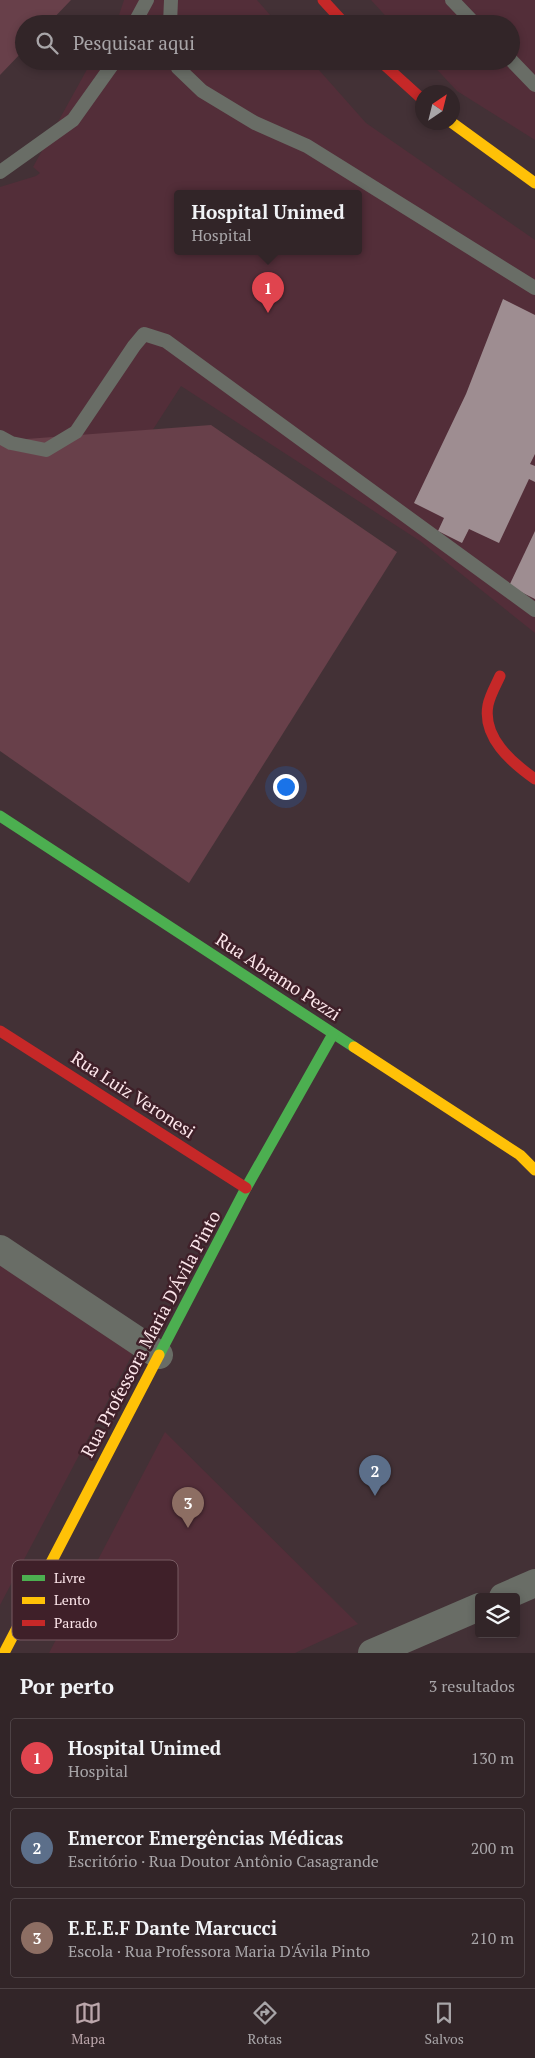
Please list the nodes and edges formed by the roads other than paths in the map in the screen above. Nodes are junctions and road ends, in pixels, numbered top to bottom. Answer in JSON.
{"nodes":[{"id":1,"x":147,"y":0,"type":"edge"},
{"id":2,"x":171,"y":0,"type":"edge"},
{"id":3,"x":323,"y":0,"type":"edge"},
{"id":4,"x":452,"y":0,"type":"edge"},
{"id":5,"x":139,"y":15,"type":"edge"},
{"id":6,"x":170,"y":15,"type":"edge"},
{"id":7,"x":337,"y":15,"type":"edge"},
{"id":8,"x":466,"y":15,"type":"edge"},
{"id":9,"x":520,"y":69,"type":"edge"},
{"id":10,"x":109,"y":70,"type":"edge"},
{"id":11,"x":180,"y":70,"type":"edge"},
{"id":12,"x":390,"y":70,"type":"edge"},
{"id":13,"x":535,"y":85,"type":"edge"},
{"id":14,"x":415,"y":93,"type":"edge"},
{"id":15,"x":460,"y":128,"type":"edge"},
{"id":16,"x":0,"y":172,"type":"edge"},
{"id":17,"x":535,"y":183,"type":"edge"},
{"id":18,"x":535,"y":288,"type":"edge"},
{"id":19,"x":0,"y":438,"type":"edge"},
{"id":20,"x":535,"y":610,"type":"edge"},
{"id":21,"x":500,"y":676,"type":"dead end"},
{"id":22,"x":535,"y":779,"type":"edge"},
{"id":23,"x":0,"y":816,"type":"edge"},
{"id":24,"x":0,"y":1030,"type":"edge"},
{"id":25,"x":333,"y":1034,"type":"junction"},
{"id":26,"x":535,"y":1170,"type":"edge"},
{"id":27,"x":246,"y":1188,"type":"junction"},
{"id":28,"x":0,"y":1249,"type":"edge"},
{"id":29,"x":159,"y":1355,"type":"junction"},
{"id":30,"x":52,"y":1560,"type":"edge"},
{"id":31,"x":535,"y":1583,"type":"edge"},
{"id":32,"x":512,"y":1593,"type":"edge"},
{"id":33,"x":475,"y":1609,"type":"edge"},
{"id":34,"x":12,"y":1638,"type":"edge"},
{"id":35,"x":4,"y":1653,"type":"edge"},
{"id":36,"x":372,"y":1653,"type":"edge"}],
"edges":[{"from":1,"to":5,"type":"lane"},
{"from":2,"to":6,"type":"lane"},
{"from":3,"to":7,"type":"street"},
{"from":4,"to":8,"type":"lane"},
{"from":9,"to":13,"type":"lane"},
{"from":10,"to":16,"type":"lane"},
{"from":11,"to":18,"type":"lane"},
{"from":12,"to":14,"type":"street"},
{"from":15,"to":17,"type":"street"},
{"from":19,"to":20,"type":"lane"},
{"from":21,"to":22,"type":"street"},
{"from":23,"to":25,"type":"street","name":"Rua Abramo Pezzi"},
{"from":24,"to":27,"type":"street","name":"Rua Luiz Veronesi"},
{"from":25,"to":26,"type":"street","name":"Rua Abramo Pezzi"},
{"from":25,"to":27,"type":"street","name":"Rua Professora Maria D'Ávila Pinto"},
{"from":27,"to":29,"type":"street","name":"Rua Professora Maria D'Ávila Pinto"},
{"from":28,"to":29,"type":"street"},
{"from":29,"to":30,"type":"street","name":"Rua Professora Maria D'Ávila Pinto"},
{"from":31,"to":32,"type":"street"},
{"from":33,"to":36,"type":"street"},
{"from":34,"to":35,"type":"street","name":"Rua Professora Maria D'Ávila Pinto"}]}
